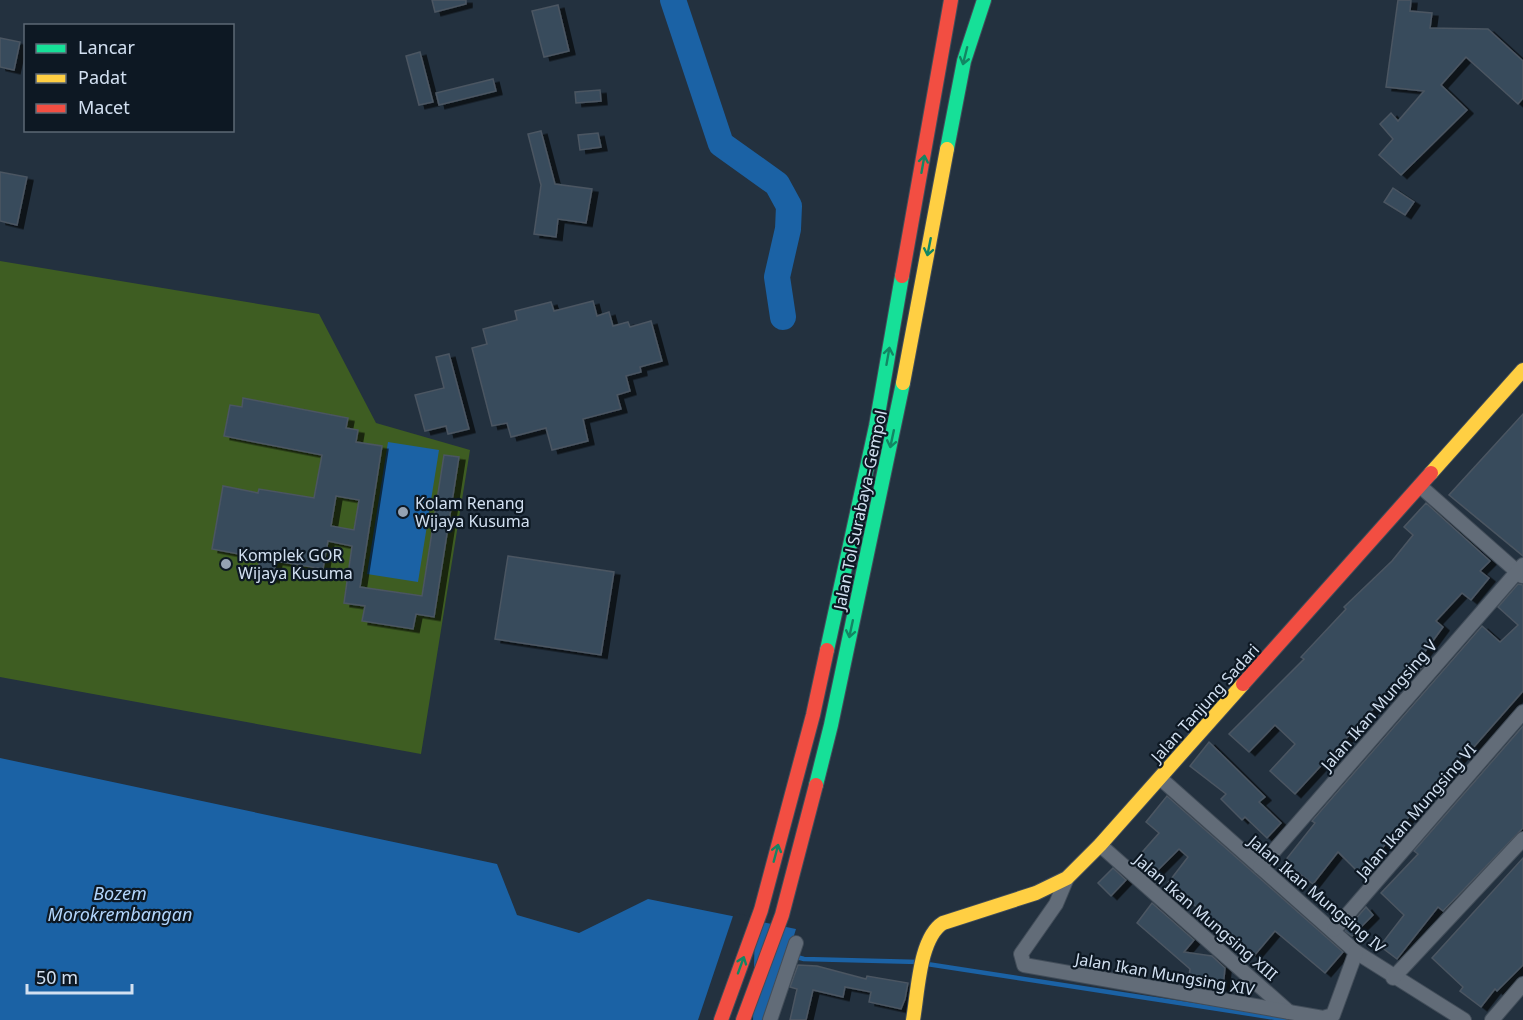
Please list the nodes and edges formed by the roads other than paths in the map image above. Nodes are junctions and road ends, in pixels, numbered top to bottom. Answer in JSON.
{"nodes":[{"id":1,"x":951,"y":0,"type":"edge"},
{"id":2,"x":984,"y":0,"type":"edge"},
{"id":3,"x":1523,"y":370,"type":"edge"},
{"id":4,"x":1420,"y":486,"type":"junction"},
{"id":5,"x":1521,"y":572,"type":"edge"},
{"id":6,"x":1523,"y":712,"type":"edge"},
{"id":7,"x":1160,"y":778,"type":"junction"},
{"id":8,"x":1523,"y":839,"type":"edge"},
{"id":9,"x":1100,"y":845,"type":"junction"},
{"id":10,"x":1260,"y":867,"type":"junction"},
{"id":11,"x":1067,"y":878,"type":"junction"},
{"id":12,"x":1334,"y":930,"type":"junction"},
{"id":13,"x":794,"y":951,"type":"dead end"},
{"id":14,"x":1356,"y":952,"type":"junction"},
{"id":15,"x":1393,"y":978,"type":"junction"},
{"id":16,"x":1523,"y":984,"type":"edge"},
{"id":17,"x":1291,"y":1013,"type":"junction"},
{"id":18,"x":721,"y":1020,"type":"edge"},
{"id":19,"x":743,"y":1020,"type":"edge"},
{"id":20,"x":770,"y":1020,"type":"edge"},
{"id":21,"x":913,"y":1020,"type":"edge"},
{"id":22,"x":1464,"y":1020,"type":"edge"},
{"id":23,"x":1492,"y":1020,"type":"edge"}],
"edges":[{"from":18,"to":1,"type":"main road","name":"Jalan Tol Surabaya–Gempol","one_way":true},
{"from":2,"to":19,"type":"main road","name":"Jalan Tol Surabaya–Gempol","one_way":true},
{"from":3,"to":4,"type":"main road","name":"Jalan Tanjung Sadari"},
{"from":4,"to":5,"type":"street"},
{"from":4,"to":7,"type":"main road","name":"Jalan Tanjung Sadari"},
{"from":5,"to":10,"type":"street","name":"Jalan Ikan Mungsing V"},
{"from":6,"to":12,"type":"street","name":"Jalan Ikan Mungsing VI"},
{"from":7,"to":9,"type":"main road","name":"Jalan Tanjung Sadari"},
{"from":7,"to":10,"type":"street","name":"Jalan Ikan Mungsing IV"},
{"from":8,"to":15,"type":"street"},
{"from":9,"to":11,"type":"main road","name":"Jalan Tanjung Sadari"},
{"from":9,"to":17,"type":"street","name":"Jalan Ikan Mungsing XIII"},
{"from":10,"to":12,"type":"street","name":"Jalan Ikan Mungsing IV"},
{"from":11,"to":17,"type":"street","name":"Jalan Ikan Mungsing XIV"},
{"from":11,"to":21,"type":"main road","name":"Jalan Tanjung Sadari"},
{"from":12,"to":14,"type":"street","name":"Jalan Ikan Mungsing IV"},
{"from":13,"to":20,"type":"street"},
{"from":14,"to":15,"type":"street","name":"Jalan Ikan Mungsing IV"},
{"from":14,"to":17,"type":"street","name":"Jalan Ikan Mungsing XIV"},
{"from":15,"to":22,"type":"street","name":"Jalan Ikan Mungsing IV"},
{"from":16,"to":23,"type":"street"}]}
